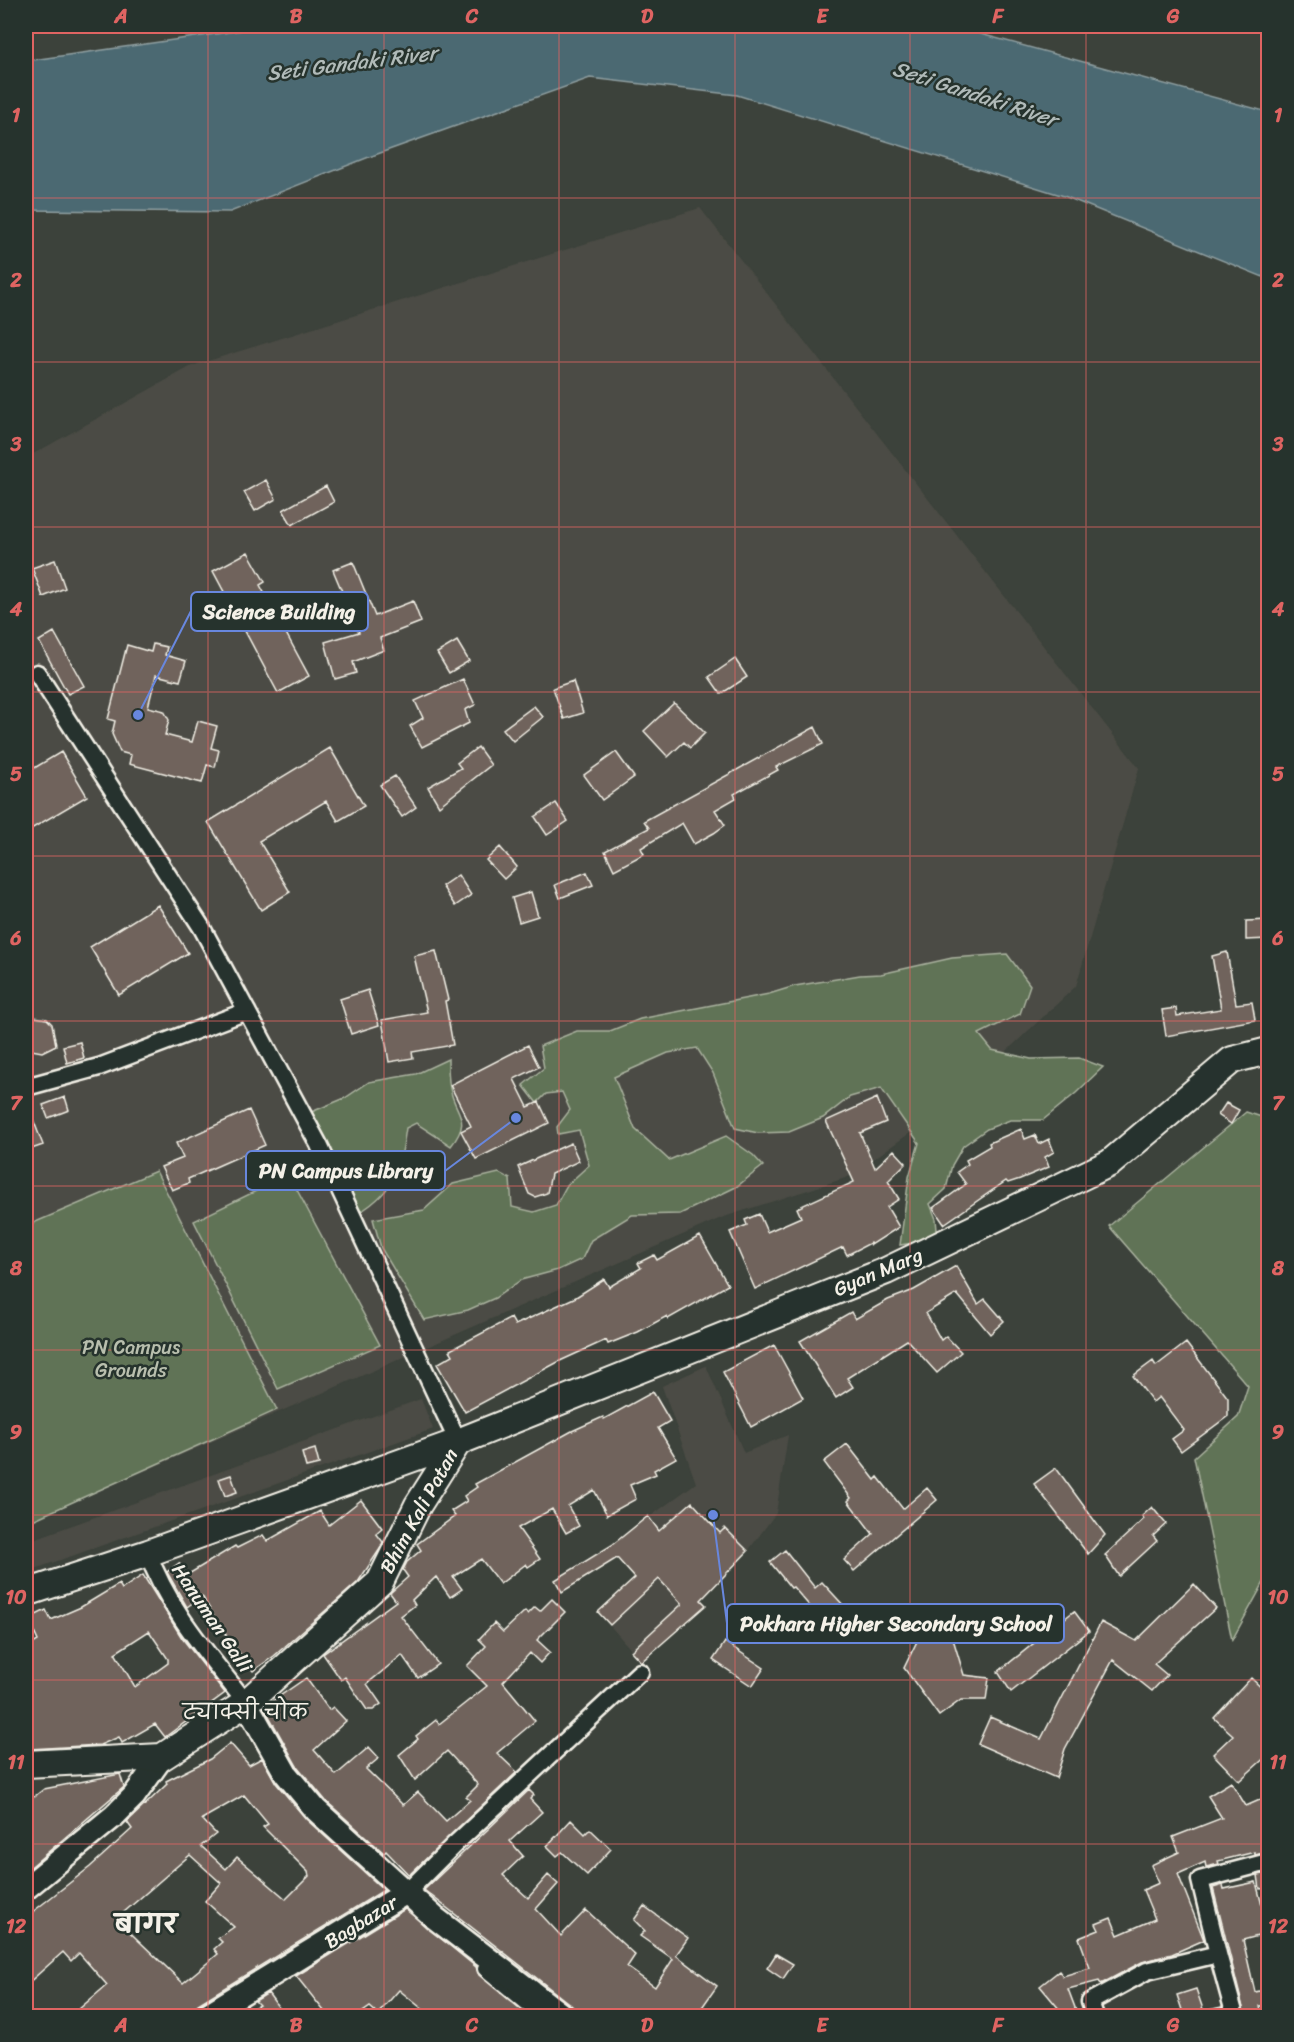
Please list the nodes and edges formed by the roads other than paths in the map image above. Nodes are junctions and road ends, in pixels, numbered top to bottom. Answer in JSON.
{"nodes":[{"id":1,"x":37,"y":673,"type":"dead end"},
{"id":2,"x":246,"y":1011,"type":"junction"},
{"id":3,"x":1269,"y":1050,"type":"edge"},
{"id":4,"x":26,"y":1087,"type":"edge"},
{"id":5,"x":458,"y":1442,"type":"junction"},
{"id":6,"x":150,"y":1557,"type":"junction"},
{"id":7,"x":26,"y":1593,"type":"edge"},
{"id":8,"x":26,"y":1606,"type":"edge"},
{"id":9,"x":640,"y":1672,"type":"dead end"},
{"id":10,"x":241,"y":1707,"type":"junction"},
{"id":11,"x":162,"y":1757,"type":"junction"},
{"id":12,"x":26,"y":1764,"type":"edge"},
{"id":13,"x":1269,"y":1862,"type":"edge"},
{"id":14,"x":26,"y":1888,"type":"edge"},
{"id":15,"x":404,"y":1895,"type":"junction"},
{"id":16,"x":1218,"y":1954,"type":"junction"},
{"id":17,"x":205,"y":2016,"type":"edge"},
{"id":18,"x":541,"y":2016,"type":"edge"},
{"id":19,"x":563,"y":2016,"type":"edge"},
{"id":20,"x":1095,"y":2016,"type":"edge"},
{"id":21,"x":1235,"y":2016,"type":"edge"}],
"edges":[{"from":1,"to":2,"type":"street"},
{"from":2,"to":4,"type":"street"},
{"from":2,"to":5,"type":"street"},
{"from":3,"to":5,"type":"main road","name":"Gyan Marg"},
{"from":5,"to":6,"type":"main road","name":"Bhim Kali Patan"},
{"from":5,"to":10,"type":"main road","name":"Bhim Kali Patan"},
{"from":6,"to":7,"type":"main road","name":"Bhim Kali Patan"},
{"from":6,"to":8,"type":"street"},
{"from":6,"to":10,"type":"street","name":"Hanuman Galli"},
{"from":9,"to":15,"type":"street"},
{"from":10,"to":11,"type":"main road","name":"Bhim Kali Patan"},
{"from":10,"to":15,"type":"main road"},
{"from":11,"to":12,"type":"main road","name":"Bhim Kali Patan"},
{"from":11,"to":14,"type":"main road"},
{"from":13,"to":16,"type":"street"},
{"from":15,"to":17,"type":"main road","name":"Bagbazar"},
{"from":15,"to":18,"type":"street"},
{"from":15,"to":19,"type":"main road","name":"Bagbazar"},
{"from":16,"to":20,"type":"street"},
{"from":16,"to":21,"type":"street"}]}
